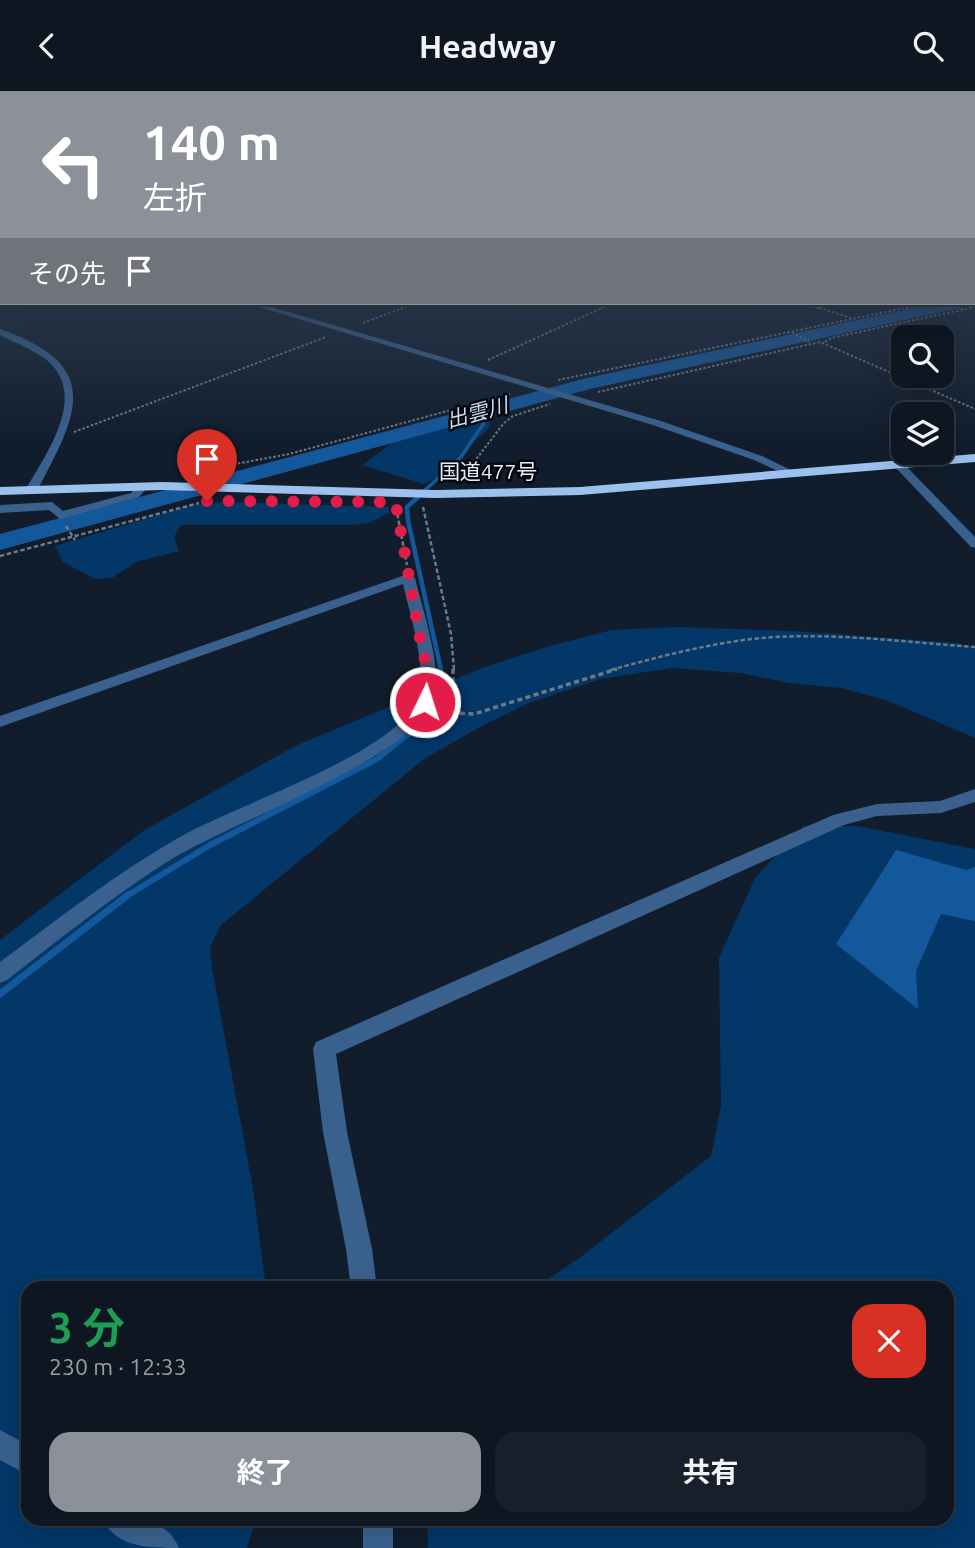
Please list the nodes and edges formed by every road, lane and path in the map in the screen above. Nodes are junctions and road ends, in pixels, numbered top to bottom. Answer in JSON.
{"nodes":[{"id":1,"x":271,"y":309,"type":"edge"},
{"id":2,"x":400,"y":309,"type":"edge"},
{"id":3,"x":600,"y":309,"type":"edge"},
{"id":4,"x":822,"y":309,"type":"edge"},
{"id":5,"x":899,"y":309,"type":"edge"},
{"id":6,"x":963,"y":309,"type":"edge"},
{"id":7,"x":853,"y":318,"type":"junction"},
{"id":8,"x":344,"y":330,"type":"junction"},
{"id":9,"x":0,"y":332,"type":"edge"},
{"id":10,"x":792,"y":332,"type":"junction"},
{"id":11,"x":825,"y":342,"type":"junction"},
{"id":12,"x":810,"y":343,"type":"junction"},
{"id":13,"x":470,"y":368,"type":"junction"},
{"id":14,"x":534,"y":387,"type":"junction"},
{"id":15,"x":573,"y":398,"type":"junction"},
{"id":16,"x":975,"y":409,"type":"edge"},
{"id":17,"x":59,"y":436,"type":"junction"},
{"id":18,"x":975,"y":458,"type":"edge"},
{"id":19,"x":900,"y":466,"type":"junction"},
{"id":20,"x":191,"y":473,"type":"dead end"},
{"id":21,"x":795,"y":475,"type":"junction"},
{"id":22,"x":142,"y":487,"type":"junction"},
{"id":23,"x":32,"y":489,"type":"junction"},
{"id":24,"x":0,"y":491,"type":"edge"},
{"id":25,"x":469,"y":494,"type":"junction"},
{"id":26,"x":432,"y":498,"type":"junction"},
{"id":27,"x":207,"y":501,"type":"dead end"},
{"id":28,"x":388,"y":503,"type":"dead end"},
{"id":29,"x":0,"y":509,"type":"edge"},
{"id":30,"x":975,"y":544,"type":"edge"},
{"id":31,"x":0,"y":556,"type":"edge"},
{"id":32,"x":408,"y":578,"type":"junction"},
{"id":33,"x":975,"y":647,"type":"edge"},
{"id":34,"x":0,"y":722,"type":"edge"},
{"id":35,"x":975,"y":795,"type":"edge"},
{"id":36,"x":0,"y":974,"type":"edge"},
{"id":37,"x":363,"y":1281,"type":"edge"},
{"id":38,"x":0,"y":1444,"type":"edge"},
{"id":39,"x":21,"y":1457,"type":"edge"},
{"id":40,"x":129,"y":1526,"type":"edge"},
{"id":41,"x":378,"y":1526,"type":"edge"},
{"id":42,"x":164,"y":1548,"type":"edge"},
{"id":43,"x":378,"y":1548,"type":"edge"}],
"edges":[{"from":1,"to":8,"type":"street"},
{"from":2,"to":8,"type":"path"},
{"from":3,"to":13,"type":"path"},
{"from":4,"to":7,"type":"path"},
{"from":5,"to":7,"type":"path"},
{"from":6,"to":11,"type":"path"},
{"from":7,"to":10,"type":"path"},
{"from":8,"to":13,"type":"street"},
{"from":8,"to":17,"type":"path"},
{"from":9,"to":17,"type":"street"},
{"from":10,"to":12,"type":"path"},
{"from":10,"to":14,"type":"path"},
{"from":11,"to":12,"type":"path"},
{"from":11,"to":16,"type":"path"},
{"from":12,"to":15,"type":"path"},
{"from":13,"to":14,"type":"street"},
{"from":14,"to":15,"type":"street"},
{"from":14,"to":20,"type":"path"},
{"from":15,"to":21,"type":"street"},
{"from":15,"to":25,"type":"path"},
{"from":17,"to":23,"type":"street"},
{"from":18,"to":19,"type":"highway","name":"国道477号"},
{"from":19,"to":21,"type":"highway","name":"国道477号"},
{"from":19,"to":30,"type":"street"},
{"from":21,"to":25,"type":"highway","name":"国道477号"},
{"from":22,"to":23,"type":"highway","name":"国道477号"},
{"from":22,"to":26,"type":"highway","name":"国道477号"},
{"from":22,"to":29,"type":"street"},
{"from":23,"to":24,"type":"highway","name":"国道477号"},
{"from":25,"to":26,"type":"highway","name":"国道477号"},
{"from":26,"to":33,"type":"path"},
{"from":27,"to":31,"type":"path"},
{"from":28,"to":32,"type":"path"},
{"from":32,"to":34,"type":"street"},
{"from":32,"to":36,"type":"street"},
{"from":35,"to":37,"type":"street"},
{"from":38,"to":39,"type":"street"},
{"from":40,"to":42,"type":"street"},
{"from":41,"to":43,"type":"street"}]}
